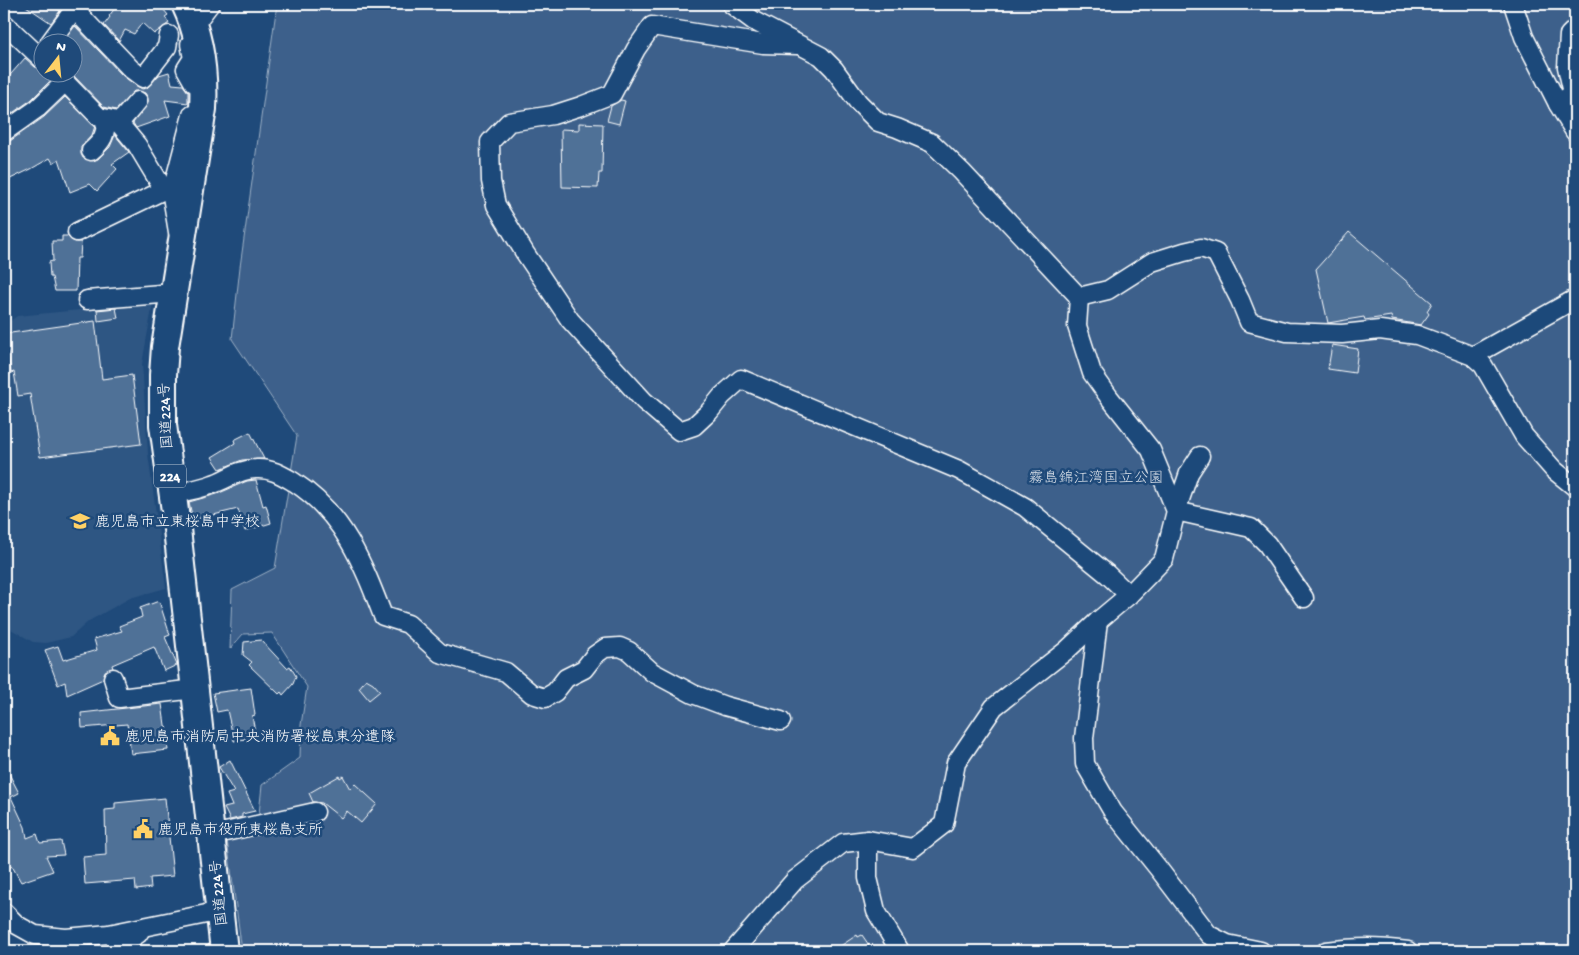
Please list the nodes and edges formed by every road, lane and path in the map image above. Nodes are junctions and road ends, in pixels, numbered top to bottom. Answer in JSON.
{"nodes":[{"id":1,"x":730,"y":4,"type":"edge"},
{"id":2,"x":1513,"y":4,"type":"edge"},
{"id":3,"x":76,"y":6,"type":"edge"},
{"id":4,"x":194,"y":10,"type":"edge"},
{"id":5,"x":4,"y":23,"type":"edge"},
{"id":6,"x":1575,"y":29,"type":"edge"},
{"id":7,"x":58,"y":32,"type":"edge"},
{"id":8,"x":169,"y":35,"type":"dead end"},
{"id":9,"x":32,"y":43,"type":"edge"},
{"id":10,"x":800,"y":45,"type":"junction"},
{"id":11,"x":186,"y":79,"type":"dead end"},
{"id":12,"x":56,"y":82,"type":"edge"},
{"id":13,"x":65,"y":82,"type":"edge"},
{"id":14,"x":138,"y":101,"type":"dead end"},
{"id":15,"x":1558,"y":104,"type":"junction"},
{"id":16,"x":203,"y":109,"type":"junction"},
{"id":17,"x":112,"y":121,"type":"junction"},
{"id":18,"x":4,"y":132,"type":"edge"},
{"id":19,"x":1575,"y":132,"type":"edge"},
{"id":20,"x":91,"y":151,"type":"dead end"},
{"id":21,"x":168,"y":192,"type":"junction"},
{"id":22,"x":77,"y":232,"type":"dead end"},
{"id":23,"x":182,"y":244,"type":"junction"},
{"id":24,"x":173,"y":293,"type":"junction"},
{"id":25,"x":1079,"y":297,"type":"junction"},
{"id":26,"x":86,"y":300,"type":"dead end"},
{"id":27,"x":1575,"y":300,"type":"edge"},
{"id":28,"x":1473,"y":356,"type":"junction"},
{"id":29,"x":1200,"y":456,"type":"dead end"},
{"id":30,"x":1575,"y":486,"type":"edge"},
{"id":31,"x":172,"y":495,"type":"junction"},
{"id":32,"x":1176,"y":511,"type":"junction"},
{"id":33,"x":1128,"y":596,"type":"junction"},
{"id":34,"x":1304,"y":598,"type":"dead end"},
{"id":35,"x":1098,"y":621,"type":"junction"},
{"id":36,"x":113,"y":678,"type":"dead end"},
{"id":37,"x":195,"y":689,"type":"junction"},
{"id":38,"x":781,"y":721,"type":"dead end"},
{"id":39,"x":315,"y":812,"type":"dead end"},
{"id":40,"x":212,"y":835,"type":"junction"},
{"id":41,"x":868,"y":840,"type":"junction"},
{"id":42,"x":221,"y":911,"type":"junction"},
{"id":43,"x":4,"y":912,"type":"edge"},
{"id":44,"x":10,"y":927,"type":"edge"},
{"id":45,"x":142,"y":927,"type":"junction"},
{"id":46,"x":112,"y":951,"type":"edge"},
{"id":47,"x":224,"y":951,"type":"edge"},
{"id":48,"x":733,"y":951,"type":"edge"},
{"id":49,"x":900,"y":951,"type":"edge"},
{"id":50,"x":1262,"y":951,"type":"edge"},
{"id":51,"x":1326,"y":951,"type":"edge"},
{"id":52,"x":1408,"y":951,"type":"edge"}],
"edges":[{"from":1,"to":10,"type":"street"},
{"from":2,"to":15,"type":"street"},
{"from":3,"to":7,"type":"street"},
{"from":3,"to":8,"type":"street"},
{"from":4,"to":11,"type":"street"},
{"from":4,"to":16,"type":"highway","name":"国道224号","number":"224"},
{"from":5,"to":9,"type":"street"},
{"from":6,"to":15,"type":"street"},
{"from":10,"to":25,"type":"street"},
{"from":10,"to":33,"type":"street"},
{"from":12,"to":18,"type":"street"},
{"from":13,"to":17,"type":"street"},
{"from":14,"to":17,"type":"street"},
{"from":15,"to":19,"type":"street"},
{"from":16,"to":21,"type":"street"},
{"from":16,"to":23,"type":"highway","name":"国道224号","number":"224"},
{"from":17,"to":20,"type":"street"},
{"from":17,"to":21,"type":"street"},
{"from":21,"to":22,"type":"street"},
{"from":21,"to":23,"type":"street"},
{"from":23,"to":24,"type":"highway","name":"国道224号","number":"224"},
{"from":24,"to":26,"type":"street"},
{"from":24,"to":31,"type":"highway","name":"国道224号","number":"224"},
{"from":25,"to":28,"type":"street"},
{"from":25,"to":32,"type":"street"},
{"from":27,"to":28,"type":"street"},
{"from":28,"to":30,"type":"street"},
{"from":29,"to":32,"type":"street"},
{"from":31,"to":37,"type":"highway","name":"国道224号","number":"224"},
{"from":31,"to":38,"type":"street"},
{"from":32,"to":33,"type":"street"},
{"from":32,"to":34,"type":"street"},
{"from":33,"to":35,"type":"street"},
{"from":35,"to":41,"type":"street"},
{"from":35,"to":50,"type":"street"},
{"from":36,"to":37,"type":"street"},
{"from":37,"to":40,"type":"highway","name":"国道224号","number":"224"},
{"from":39,"to":40,"type":"street"},
{"from":40,"to":42,"type":"highway","name":"国道224号","number":"224"},
{"from":41,"to":48,"type":"street"},
{"from":41,"to":49,"type":"street"},
{"from":42,"to":45,"type":"street"},
{"from":42,"to":47,"type":"highway","name":"国道224号","number":"224"},
{"from":43,"to":44,"type":"street"},
{"from":44,"to":45,"type":"street"},
{"from":45,"to":46,"type":"street"},
{"from":51,"to":52,"type":"street"}]}
